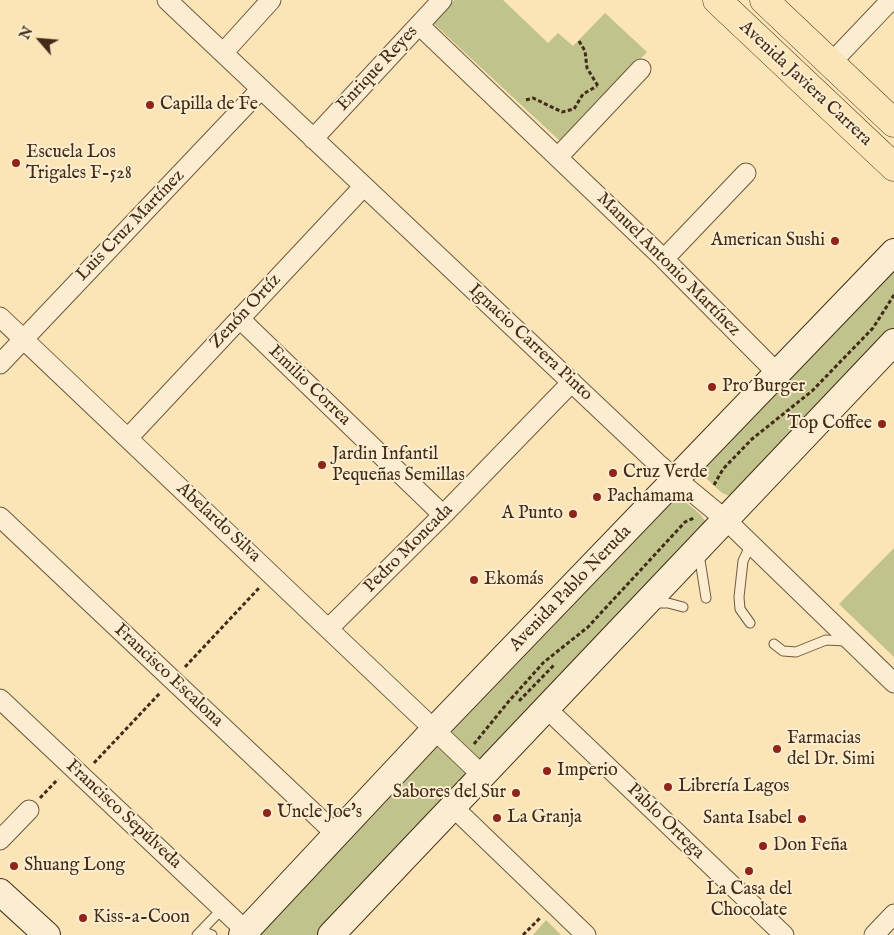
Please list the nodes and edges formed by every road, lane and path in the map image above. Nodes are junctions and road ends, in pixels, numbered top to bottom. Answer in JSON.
{"nodes":[{"id":1,"x":167,"y":0,"type":"edge"},
{"id":2,"x":271,"y":0,"type":"edge"},
{"id":3,"x":442,"y":0,"type":"edge"},
{"id":4,"x":717,"y":0,"type":"edge"},
{"id":5,"x":764,"y":0,"type":"edge"},
{"id":6,"x":892,"y":0,"type":"edge"},
{"id":7,"x":419,"y":25,"type":"junction"},
{"id":8,"x":579,"y":41,"type":"dead end"},
{"id":9,"x":223,"y":53,"type":"junction"},
{"id":10,"x":831,"y":63,"type":"junction"},
{"id":11,"x":641,"y":69,"type":"dead end"},
{"id":12,"x":598,"y":86,"type":"junction"},
{"id":13,"x":261,"y":89,"type":"junction"},
{"id":14,"x":613,"y":99,"type":"junction"},
{"id":15,"x":503,"y":106,"type":"junction"},
{"id":16,"x":894,"y":123,"type":"edge"},
{"id":17,"x":314,"y":138,"type":"junction"},
{"id":18,"x":558,"y":157,"type":"junction"},
{"id":19,"x":894,"y":167,"type":"edge"},
{"id":20,"x":746,"y":173,"type":"dead end"},
{"id":21,"x":364,"y":186,"type":"junction"},
{"id":22,"x":894,"y":252,"type":"edge"},
{"id":23,"x":664,"y":259,"type":"junction"},
{"id":24,"x":894,"y":295,"type":"edge"},
{"id":25,"x":0,"y":318,"type":"edge"},
{"id":26,"x":240,"y":319,"type":"junction"},
{"id":27,"x":23,"y":339,"type":"junction"},
{"id":28,"x":894,"y":342,"type":"edge"},
{"id":29,"x":0,"y":364,"type":"edge"},
{"id":30,"x":778,"y":374,"type":"junction"},
{"id":31,"x":572,"y":382,"type":"junction"},
{"id":32,"x":128,"y":438,"type":"junction"},
{"id":33,"x":676,"y":480,"type":"junction"},
{"id":34,"x":713,"y":484,"type":"dead end"},
{"id":35,"x":444,"y":515,"type":"junction"},
{"id":36,"x":0,"y":517,"type":"edge"},
{"id":37,"x":726,"y":520,"type":"junction"},
{"id":38,"x":685,"y":522,"type":"dead end"},
{"id":39,"x":751,"y":544,"type":"junction"},
{"id":40,"x":700,"y":546,"type":"junction"},
{"id":41,"x":706,"y":598,"type":"dead end"},
{"id":42,"x":646,"y":604,"type":"junction"},
{"id":43,"x":683,"y":607,"type":"dead end"},
{"id":44,"x":750,"y":623,"type":"dead end"},
{"id":45,"x":329,"y":628,"type":"junction"},
{"id":46,"x":852,"y":643,"type":"junction"},
{"id":47,"x":774,"y":644,"type":"dead end"},
{"id":48,"x":894,"y":683,"type":"edge"},
{"id":49,"x":0,"y":699,"type":"edge"},
{"id":50,"x":546,"y":708,"type":"junction"},
{"id":51,"x":434,"y":730,"type":"junction"},
{"id":52,"x":480,"y":763,"type":"junction"},
{"id":53,"x":70,"y":765,"type":"junction"},
{"id":54,"x":453,"y":807,"type":"junction"},
{"id":55,"x":29,"y":810,"type":"joint"},
{"id":56,"x":337,"y":835,"type":"junction"},
{"id":57,"x":0,"y":840,"type":"edge"},
{"id":58,"x":3,"y":900,"type":"edge"},
{"id":59,"x":553,"y":904,"type":"junction"},
{"id":60,"x":222,"y":909,"type":"junction"},
{"id":61,"x":894,"y":914,"type":"edge"},
{"id":62,"x":199,"y":933,"type":"edge"},
{"id":63,"x":244,"y":933,"type":"edge"},
{"id":64,"x":47,"y":935,"type":"edge"},
{"id":65,"x":212,"y":935,"type":"edge"},
{"id":66,"x":331,"y":935,"type":"edge"},
{"id":67,"x":523,"y":935,"type":"edge"},
{"id":68,"x":586,"y":935,"type":"edge"},
{"id":69,"x":784,"y":935,"type":"edge"},
{"id":70,"x":874,"y":935,"type":"edge"}],
"edges":[{"from":1,"to":9,"type":"street","name":"Ignacio Carrera Pinto"},
{"from":2,"to":9,"type":"street"},
{"from":3,"to":7,"type":"street","name":"Enrique Reyes"},
{"from":4,"to":19,"type":"main road","name":"Avenida Javiera Carrera"},
{"from":5,"to":10,"type":"main road","name":"Avenida Javiera Carrera"},
{"from":6,"to":10,"type":"street"},
{"from":7,"to":15,"type":"street","name":"Manuel Antonio Martínez"},
{"from":7,"to":17,"type":"street","name":"Enrique Reyes"},
{"from":8,"to":12,"type":"path"},
{"from":9,"to":13,"type":"street","name":"Ignacio Carrera Pinto"},
{"from":10,"to":16,"type":"main road","name":"Avenida Javiera Carrera"},
{"from":11,"to":14,"type":"street"},
{"from":12,"to":14,"type":"path"},
{"from":12,"to":15,"type":"path"},
{"from":13,"to":17,"type":"street","name":"Ignacio Carrera Pinto"},
{"from":13,"to":27,"type":"street","name":"Luis Cruz Martínez"},
{"from":14,"to":18,"type":"street"},
{"from":15,"to":18,"type":"street","name":"Manuel Antonio Martínez"},
{"from":17,"to":21,"type":"street","name":"Ignacio Carrera Pinto"},
{"from":18,"to":23,"type":"street","name":"Manuel Antonio Martínez"},
{"from":20,"to":23,"type":"street"},
{"from":21,"to":26,"type":"street","name":"Zenón Ortíz"},
{"from":21,"to":31,"type":"street","name":"Ignacio Carrera Pinto"},
{"from":22,"to":30,"type":"main road","name":"Avenida Pablo Neruda"},
{"from":23,"to":30,"type":"street","name":"Manuel Antonio Martínez"},
{"from":24,"to":34,"type":"path"},
{"from":25,"to":27,"type":"street","name":"Abelardo Silva"},
{"from":26,"to":32,"type":"street","name":"Zenón Ortíz"},
{"from":26,"to":35,"type":"street","name":"Emilio Correa"},
{"from":27,"to":29,"type":"street","name":"Luis Cruz Martínez"},
{"from":27,"to":32,"type":"street","name":"Abelardo Silva"},
{"from":28,"to":37,"type":"main road"},
{"from":30,"to":33,"type":"main road","name":"Avenida Pablo Neruda"},
{"from":31,"to":33,"type":"street","name":"Ignacio Carrera Pinto"},
{"from":31,"to":35,"type":"street","name":"Pedro Moncada"},
{"from":32,"to":45,"type":"street","name":"Abelardo Silva"},
{"from":33,"to":37,"type":"street","name":"Ignacio Carrera Pinto"},
{"from":33,"to":51,"type":"main road","name":"Avenida Pablo Neruda"},
{"from":35,"to":45,"type":"street","name":"Pedro Moncada"},
{"from":36,"to":56,"type":"street","name":"Francisco Escalona"},
{"from":37,"to":39,"type":"street","name":"Ignacio Carrera Pinto"},
{"from":37,"to":40,"type":"main road"},
{"from":38,"to":52,"type":"path"},
{"from":39,"to":44,"type":"lane"},
{"from":39,"to":46,"type":"street","name":"Ignacio Carrera Pinto"},
{"from":40,"to":41,"type":"lane"},
{"from":40,"to":42,"type":"main road"},
{"from":42,"to":43,"type":"lane"},
{"from":42,"to":50,"type":"main road"},
{"from":45,"to":51,"type":"street","name":"Abelardo Silva"},
{"from":46,"to":47,"type":"lane"},
{"from":46,"to":48,"type":"street","name":"Ignacio Carrera Pinto"},
{"from":49,"to":53,"type":"street","name":"Francisco Sepúlveda"},
{"from":50,"to":52,"type":"main road"},
{"from":50,"to":69,"type":"street","name":"Pablo Ortega"},
{"from":51,"to":52,"type":"street"},
{"from":51,"to":56,"type":"main road","name":"Avenida Pablo Neruda"},
{"from":52,"to":54,"type":"main road"},
{"from":53,"to":55,"type":"path"},
{"from":53,"to":60,"type":"street","name":"Francisco Sepúlveda"},
{"from":54,"to":59,"type":"street"},
{"from":54,"to":66,"type":"main road"},
{"from":55,"to":57,"type":"street"},
{"from":56,"to":63,"type":"main road","name":"Avenida Pablo Neruda"},
{"from":58,"to":64,"type":"main road"},
{"from":59,"to":67,"type":"path"},
{"from":59,"to":68,"type":"street"},
{"from":60,"to":62,"type":"lane"},
{"from":60,"to":63,"type":"street","name":"Francisco Sepúlveda"},
{"from":61,"to":70,"type":"street"},
{"from":62,"to":65,"type":"lane"}]}
